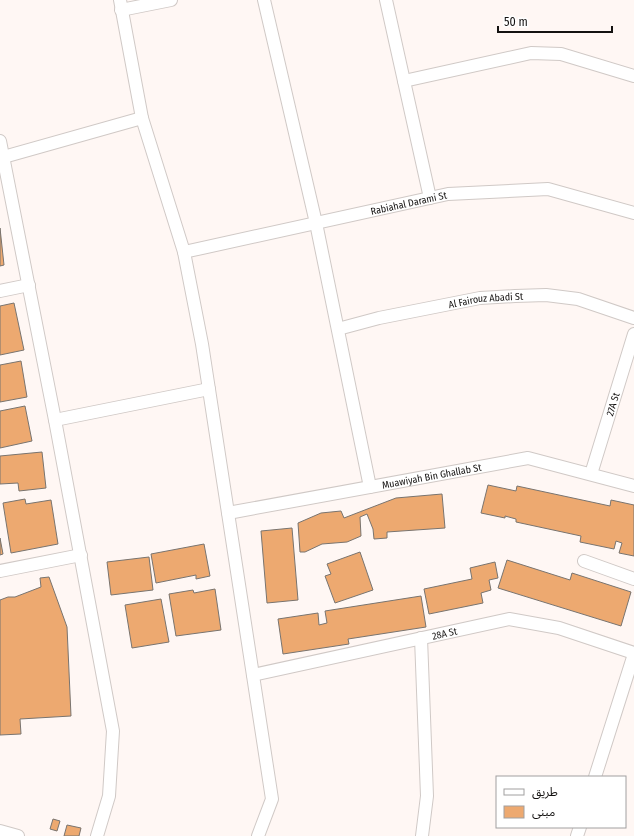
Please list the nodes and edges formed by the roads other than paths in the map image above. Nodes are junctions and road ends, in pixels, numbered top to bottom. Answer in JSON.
{"nodes":[{"id":1,"x":171,"y":0,"type":"edge"},
{"id":2,"x":264,"y":0,"type":"edge"},
{"id":3,"x":386,"y":0,"type":"edge"},
{"id":4,"x":120,"y":5,"type":"edge"},
{"id":5,"x":634,"y":76,"type":"edge"},
{"id":6,"x":404,"y":81,"type":"junction"},
{"id":7,"x":142,"y":118,"type":"junction"},
{"id":8,"x":0,"y":141,"type":"edge"},
{"id":9,"x":2,"y":158,"type":"edge"},
{"id":10,"x":430,"y":198,"type":"junction"},
{"id":11,"x":634,"y":213,"type":"edge"},
{"id":12,"x":316,"y":223,"type":"junction"},
{"id":13,"x":184,"y":252,"type":"junction"},
{"id":14,"x":29,"y":285,"type":"junction"},
{"id":15,"x":0,"y":291,"type":"edge"},
{"id":16,"x":634,"y":318,"type":"edge"},
{"id":17,"x":338,"y":329,"type":"junction"},
{"id":18,"x":634,"y":334,"type":"edge"},
{"id":19,"x":209,"y":390,"type":"junction"},
{"id":20,"x":55,"y":420,"type":"junction"},
{"id":21,"x":591,"y":474,"type":"junction"},
{"id":22,"x":634,"y":486,"type":"edge"},
{"id":23,"x":370,"y":487,"type":"junction"},
{"id":24,"x":228,"y":513,"type":"junction"},
{"id":25,"x":81,"y":555,"type":"junction"},
{"id":26,"x":584,"y":561,"type":"dead end"},
{"id":27,"x":0,"y":572,"type":"edge"},
{"id":28,"x":634,"y":579,"type":"edge"},
{"id":29,"x":421,"y":638,"type":"junction"},
{"id":30,"x":634,"y":654,"type":"edge"},
{"id":31,"x":253,"y":675,"type":"junction"},
{"id":32,"x":595,"y":776,"type":"edge"},
{"id":33,"x":0,"y":830,"type":"edge"},
{"id":34,"x":18,"y":836,"type":"edge"},
{"id":35,"x":97,"y":836,"type":"edge"},
{"id":36,"x":258,"y":836,"type":"edge"},
{"id":37,"x":422,"y":836,"type":"edge"}],
"edges":[{"from":1,"to":4,"type":"street"},
{"from":2,"to":12,"type":"street"},
{"from":3,"to":6,"type":"street"},
{"from":4,"to":7,"type":"street"},
{"from":5,"to":6,"type":"street"},
{"from":6,"to":10,"type":"street"},
{"from":7,"to":9,"type":"street"},
{"from":7,"to":13,"type":"street"},
{"from":8,"to":9,"type":"street"},
{"from":9,"to":14,"type":"street"},
{"from":10,"to":11,"type":"street","name":"Rabiahal Darami St"},
{"from":10,"to":12,"type":"street","name":"Rabiahal Darami St"},
{"from":12,"to":13,"type":"street","name":"Rabiahal Darami St"},
{"from":12,"to":17,"type":"street"},
{"from":13,"to":19,"type":"street"},
{"from":14,"to":15,"type":"street"},
{"from":14,"to":20,"type":"street"},
{"from":16,"to":17,"type":"street","name":"Al Fairouz Abadi St"},
{"from":17,"to":23,"type":"street"},
{"from":18,"to":21,"type":"street","name":"27A St"},
{"from":19,"to":20,"type":"street"},
{"from":19,"to":24,"type":"street"},
{"from":20,"to":25,"type":"street"},
{"from":21,"to":22,"type":"street","name":"Muawiyah Bin Ghallab St"},
{"from":21,"to":23,"type":"street","name":"Muawiyah Bin Ghallab St"},
{"from":23,"to":24,"type":"street","name":"Muawiyah Bin Ghallab St"},
{"from":24,"to":31,"type":"street"},
{"from":25,"to":27,"type":"street"},
{"from":25,"to":35,"type":"street"},
{"from":26,"to":28,"type":"street"},
{"from":29,"to":30,"type":"street","name":"28A St"},
{"from":29,"to":31,"type":"street","name":"28A St"},
{"from":29,"to":37,"type":"street"},
{"from":30,"to":32,"type":"street","name":"28A St"},
{"from":31,"to":36,"type":"street"},
{"from":33,"to":34,"type":"street"}]}
